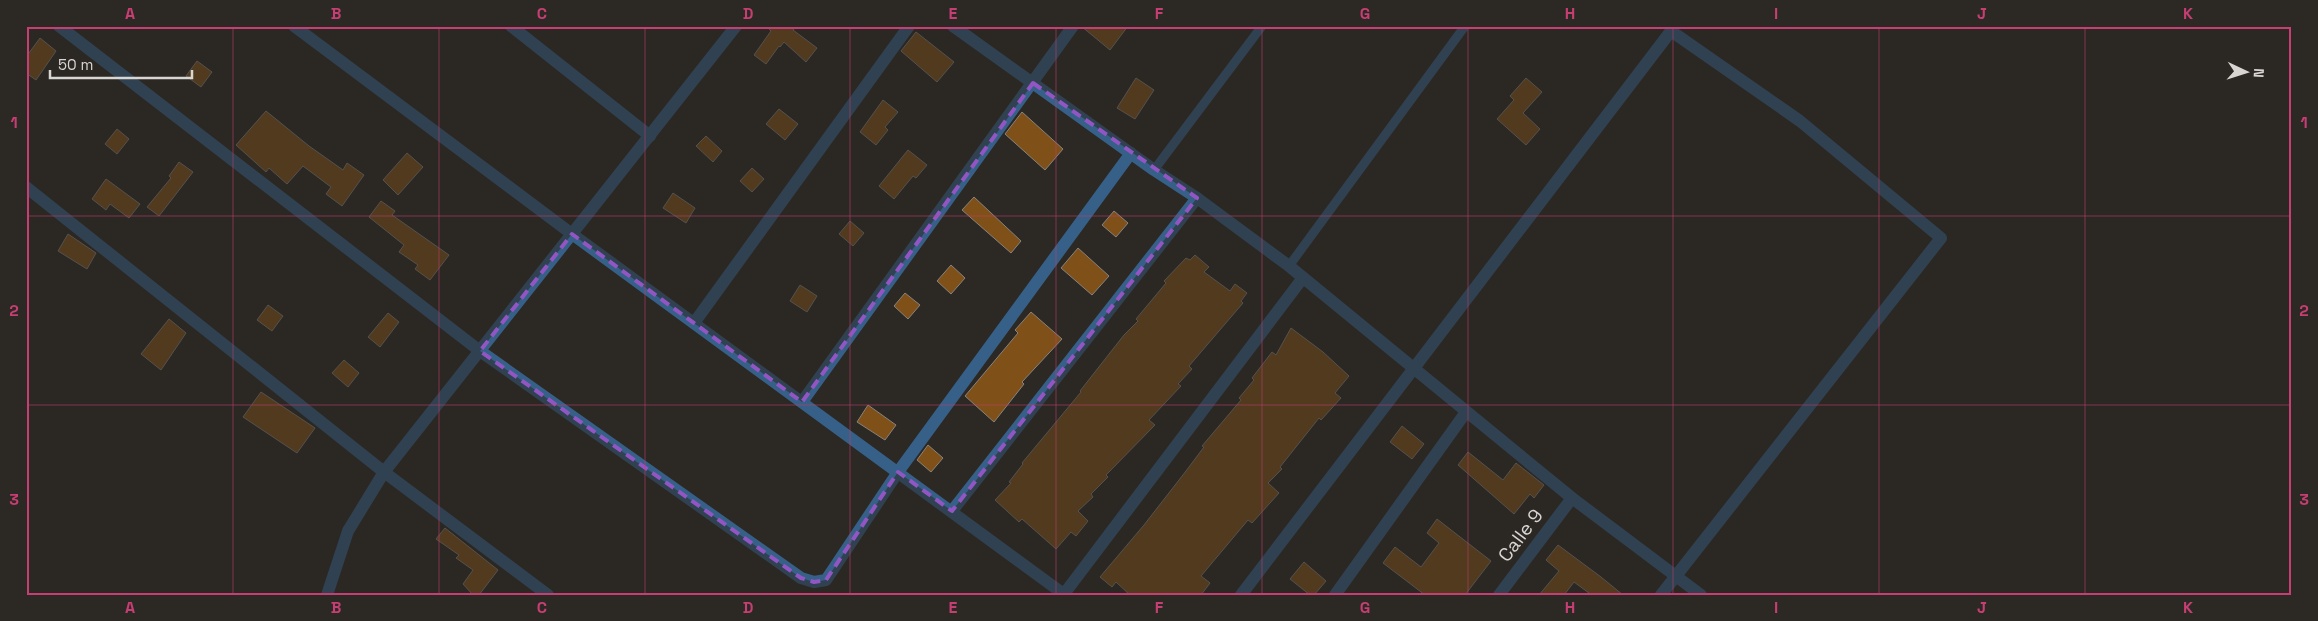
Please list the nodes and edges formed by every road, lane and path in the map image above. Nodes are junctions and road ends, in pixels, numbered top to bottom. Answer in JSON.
{"nodes":[{"id":1,"x":59,"y":26,"type":"edge"},
{"id":2,"x":294,"y":26,"type":"edge"},
{"id":3,"x":511,"y":26,"type":"edge"},
{"id":4,"x":736,"y":26,"type":"edge"},
{"id":5,"x":909,"y":26,"type":"edge"},
{"id":6,"x":953,"y":26,"type":"edge"},
{"id":7,"x":1073,"y":26,"type":"edge"},
{"id":8,"x":1262,"y":26,"type":"edge"},
{"id":9,"x":1465,"y":26,"type":"edge"},
{"id":10,"x":1033,"y":83,"type":"junction"},
{"id":11,"x":650,"y":136,"type":"junction"},
{"id":12,"x":1131,"y":153,"type":"junction"},
{"id":13,"x":1154,"y":170,"type":"junction"},
{"id":14,"x":26,"y":187,"type":"edge"},
{"id":15,"x":1197,"y":198,"type":"junction"},
{"id":16,"x":572,"y":234,"type":"junction"},
{"id":17,"x":1289,"y":266,"type":"junction"},
{"id":18,"x":1302,"y":279,"type":"junction"},
{"id":19,"x":694,"y":323,"type":"junction"},
{"id":20,"x":480,"y":351,"type":"junction"},
{"id":21,"x":1414,"y":369,"type":"junction"},
{"id":22,"x":802,"y":402,"type":"junction"},
{"id":23,"x":1466,"y":412,"type":"junction"},
{"id":24,"x":384,"y":472,"type":"junction"},
{"id":25,"x":898,"y":472,"type":"junction"},
{"id":26,"x":1572,"y":498,"type":"junction"},
{"id":27,"x":952,"y":511,"type":"junction"},
{"id":28,"x":1675,"y":576,"type":"junction"},
{"id":29,"x":1065,"y":594,"type":"edge"},
{"id":30,"x":327,"y":595,"type":"edge"},
{"id":31,"x":548,"y":595,"type":"edge"},
{"id":32,"x":1242,"y":595,"type":"edge"},
{"id":33,"x":1334,"y":595,"type":"edge"},
{"id":34,"x":1499,"y":595,"type":"edge"},
{"id":35,"x":1661,"y":595,"type":"edge"},
{"id":36,"x":1701,"y":595,"type":"edge"}],
"edges":[{"from":1,"to":20,"type":"street"},
{"from":2,"to":16,"type":"street"},
{"from":3,"to":11,"type":"street"},
{"from":4,"to":11,"type":"street"},
{"from":5,"to":19,"type":"street"},
{"from":6,"to":10,"type":"street"},
{"from":7,"to":10,"type":"street"},
{"from":8,"to":13,"type":"lane"},
{"from":9,"to":17,"type":"lane"},
{"from":10,"to":12,"type":"street"},
{"from":10,"to":22,"type":"street"},
{"from":11,"to":16,"type":"street"},
{"from":12,"to":13,"type":"street"},
{"from":12,"to":25,"type":"street"},
{"from":13,"to":15,"type":"street"},
{"from":14,"to":24,"type":"street"},
{"from":15,"to":17,"type":"street"},
{"from":15,"to":27,"type":"street"},
{"from":16,"to":19,"type":"street"},
{"from":16,"to":20,"type":"street"},
{"from":17,"to":18,"type":"street"},
{"from":18,"to":21,"type":"street"},
{"from":18,"to":29,"type":"street"},
{"from":19,"to":22,"type":"street"},
{"from":20,"to":24,"type":"street"},
{"from":20,"to":25,"type":"street"},
{"from":21,"to":23,"type":"street"},
{"from":21,"to":28,"type":"street"},
{"from":21,"to":32,"type":"street"},
{"from":22,"to":25,"type":"street"},
{"from":23,"to":26,"type":"street"},
{"from":23,"to":33,"type":"street"},
{"from":24,"to":30,"type":"street"},
{"from":24,"to":31,"type":"street"},
{"from":25,"to":27,"type":"street"},
{"from":26,"to":28,"type":"street"},
{"from":26,"to":34,"type":"street","name":"Calle 9"},
{"from":27,"to":29,"type":"street"},
{"from":28,"to":35,"type":"street"},
{"from":28,"to":36,"type":"street"}]}
